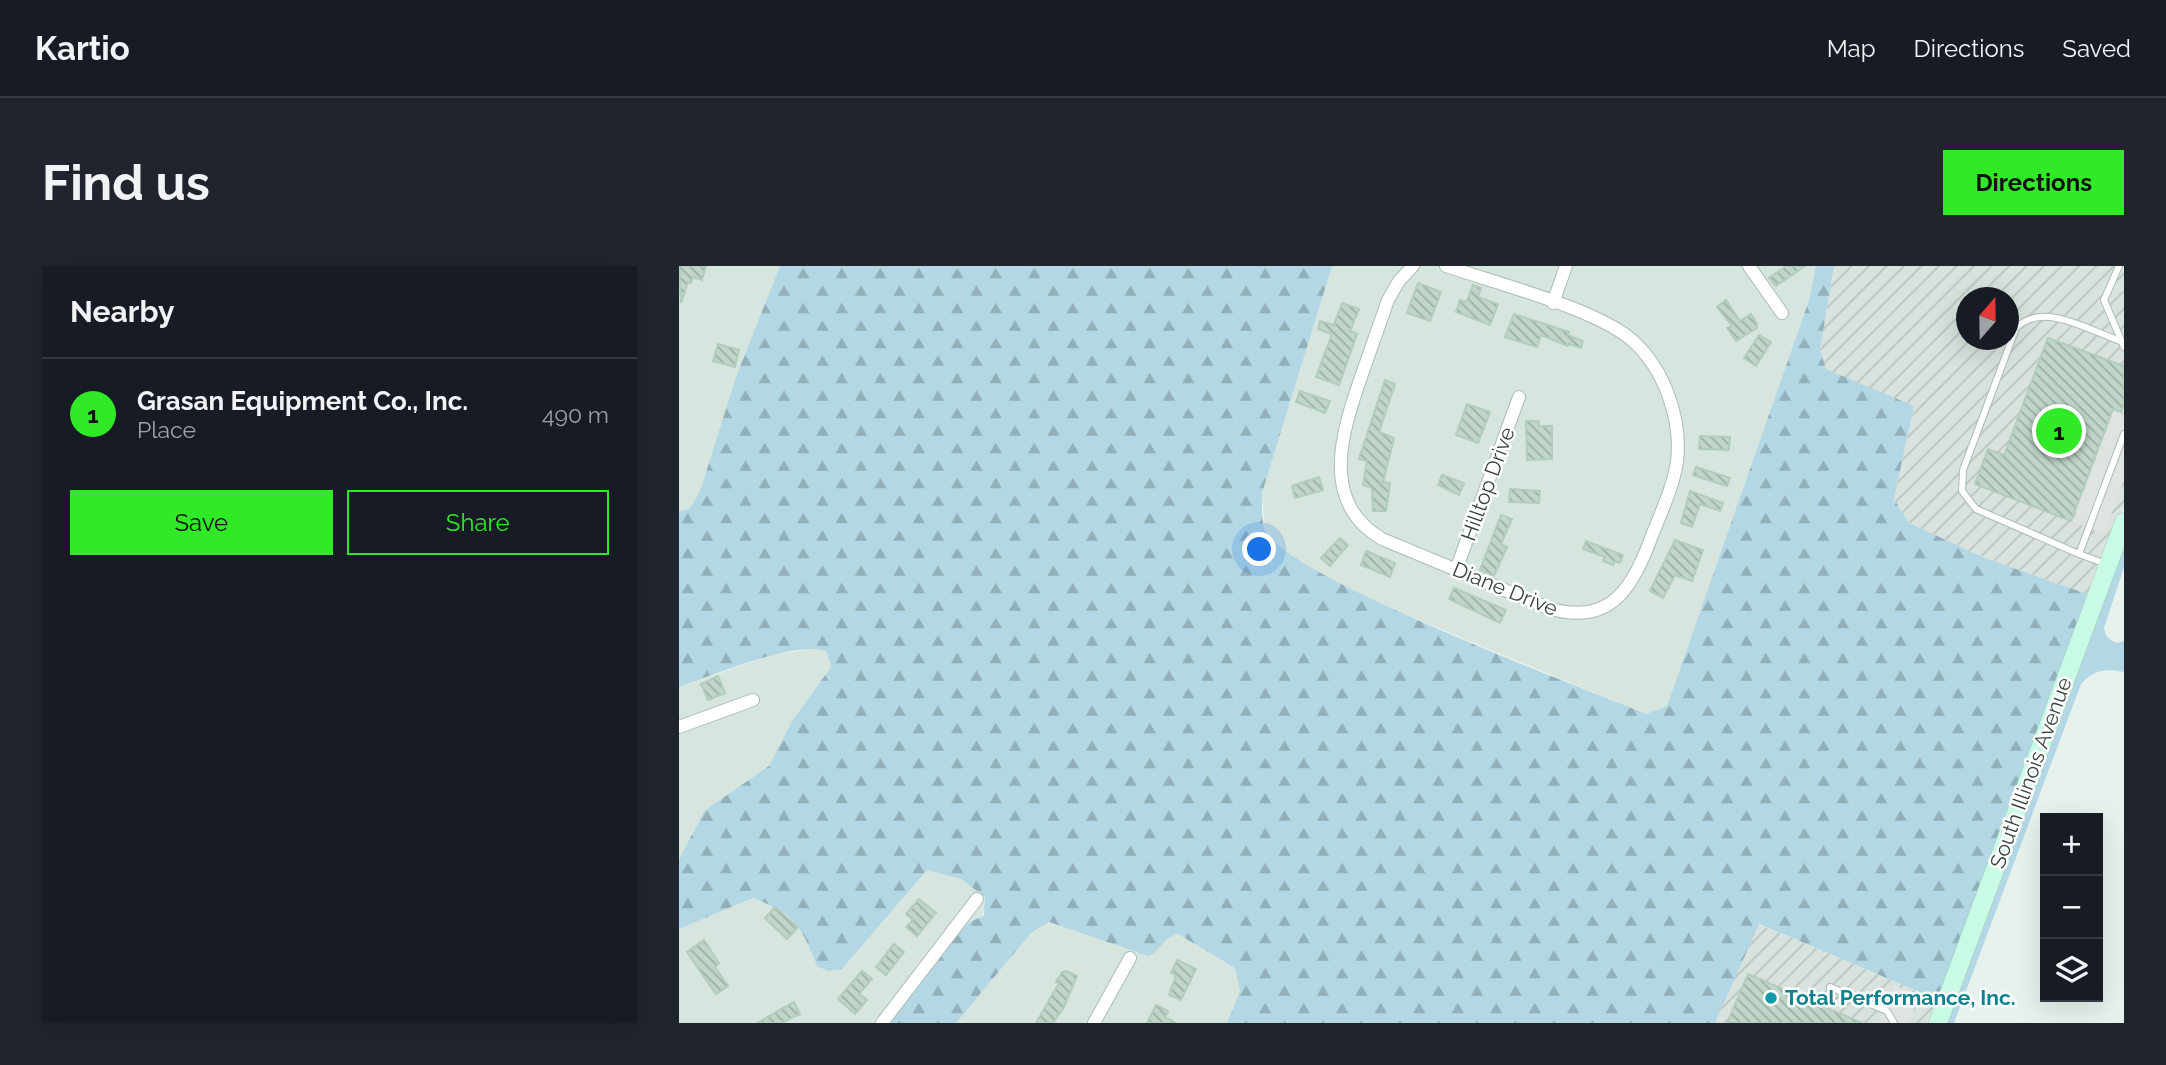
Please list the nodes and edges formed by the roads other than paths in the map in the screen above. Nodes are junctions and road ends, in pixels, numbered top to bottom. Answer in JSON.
{"nodes":[{"id":1,"x":1413,"y":266,"type":"edge"},
{"id":2,"x":1446,"y":266,"type":"edge"},
{"id":3,"x":1566,"y":266,"type":"edge"},
{"id":4,"x":1749,"y":266,"type":"edge"},
{"id":5,"x":2119,"y":266,"type":"edge"},
{"id":6,"x":1553,"y":303,"type":"junction"},
{"id":7,"x":1782,"y":313,"type":"dead end"},
{"id":8,"x":2122,"y":344,"type":"edge"},
{"id":9,"x":1519,"y":397,"type":"dead end"},
{"id":10,"x":2124,"y":434,"type":"edge"},
{"id":11,"x":2124,"y":522,"type":"edge"},
{"id":12,"x":2079,"y":554,"type":"junction"},
{"id":13,"x":2108,"y":565,"type":"junction"},
{"id":14,"x":1456,"y":570,"type":"junction"},
{"id":15,"x":753,"y":700,"type":"dead end"},
{"id":16,"x":679,"y":727,"type":"edge"},
{"id":17,"x":977,"y":899,"type":"dead end"},
{"id":18,"x":1130,"y":958,"type":"dead end"},
{"id":19,"x":1830,"y":987,"type":"dead end"},
{"id":20,"x":882,"y":1023,"type":"edge"},
{"id":21,"x":1094,"y":1023,"type":"edge"},
{"id":22,"x":1894,"y":1023,"type":"edge"},
{"id":23,"x":1938,"y":1023,"type":"edge"}],
"edges":[{"from":1,"to":14,"type":"street","name":"Diane Drive"},
{"from":2,"to":6,"type":"street","name":"Diane Drive"},
{"from":3,"to":6,"type":"street"},
{"from":4,"to":7,"type":"street"},
{"from":5,"to":8,"type":"lane"},
{"from":6,"to":14,"type":"street","name":"Diane Drive"},
{"from":8,"to":12,"type":"lane"},
{"from":9,"to":14,"type":"street","name":"Hilltop Drive"},
{"from":10,"to":12,"type":"lane"},
{"from":11,"to":13,"type":"main road","name":"South Illinois Avenue"},
{"from":12,"to":13,"type":"lane"},
{"from":13,"to":23,"type":"main road","name":"South Illinois Avenue"},
{"from":15,"to":16,"type":"street"},
{"from":17,"to":20,"type":"street"},
{"from":18,"to":21,"type":"street"},
{"from":19,"to":22,"type":"lane"}]}
